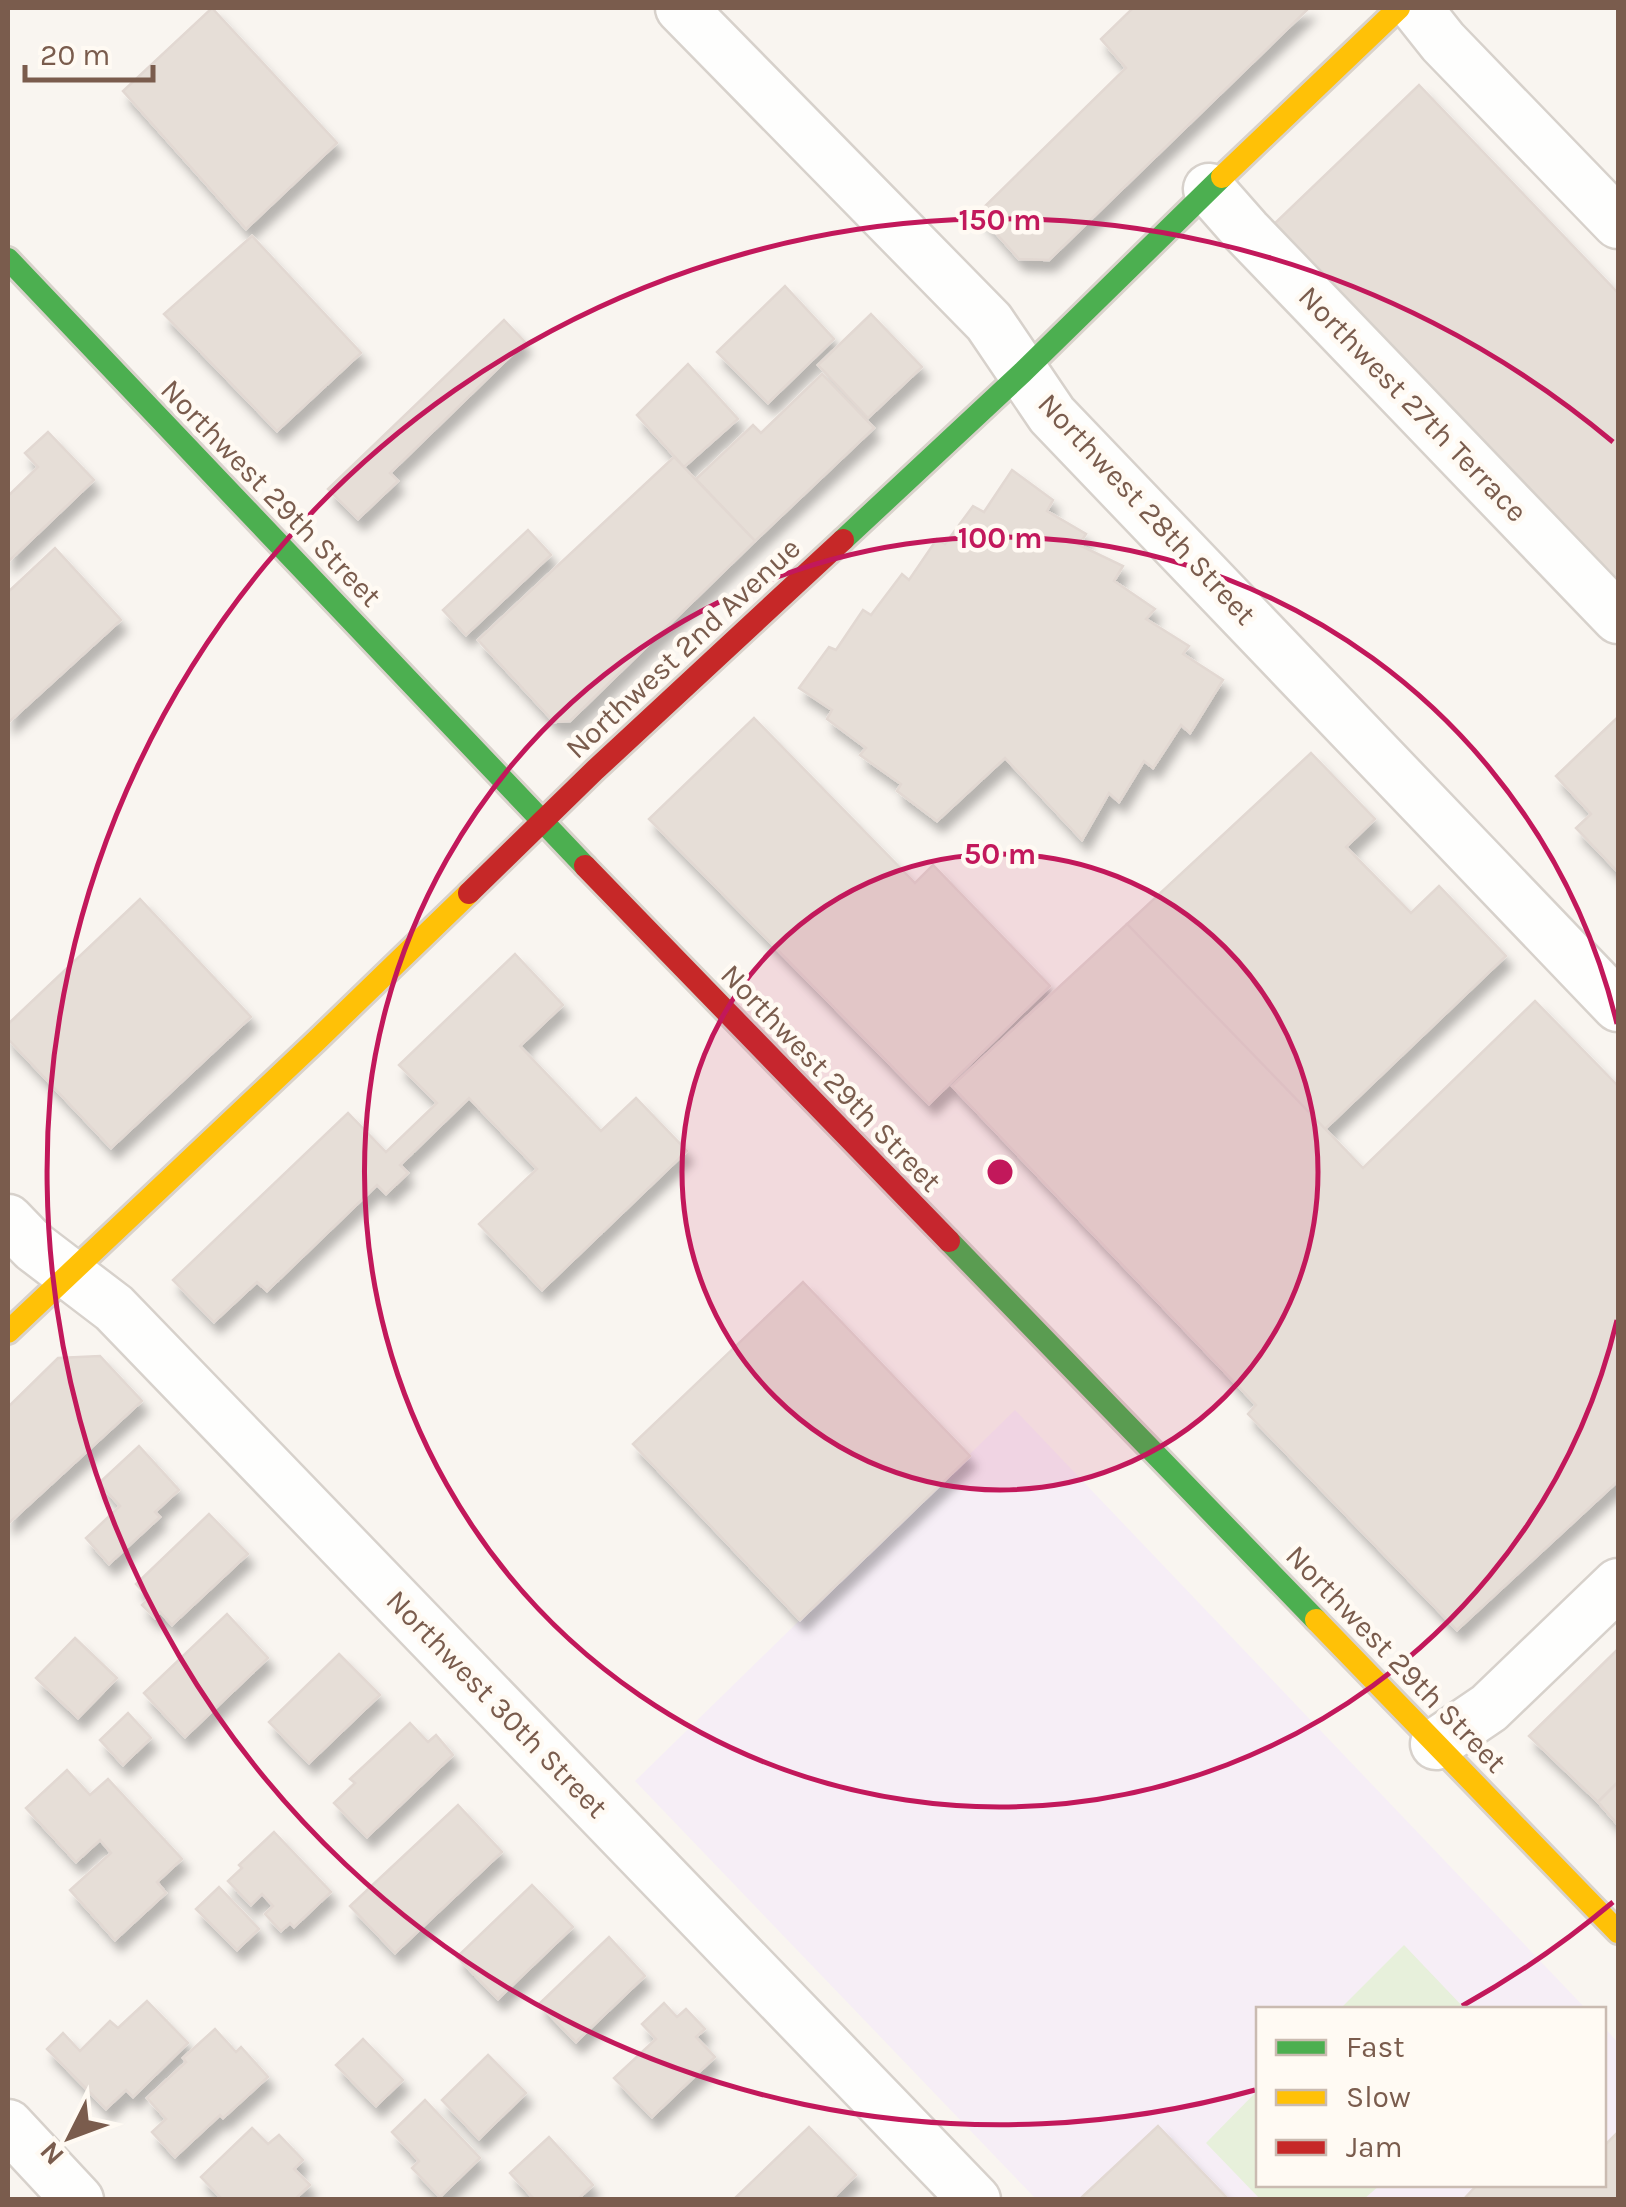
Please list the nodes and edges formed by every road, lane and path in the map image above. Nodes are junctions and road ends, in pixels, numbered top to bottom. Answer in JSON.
{"nodes":[{"id":1,"x":681,"y":8,"type":"edge"},
{"id":2,"x":1399,"y":8,"type":"edge"},
{"id":3,"x":1416,"y":8,"type":"edge"},
{"id":4,"x":1209,"y":188,"type":"junction"},
{"id":5,"x":1618,"y":223,"type":"edge"},
{"id":6,"x":8,"y":259,"type":"edge"},
{"id":7,"x":1024,"y":372,"type":"junction"},
{"id":8,"x":1618,"y":618,"type":"edge"},
{"id":9,"x":542,"y":821,"type":"junction"},
{"id":10,"x":1618,"y":1006,"type":"edge"},
{"id":11,"x":8,"y":1220,"type":"edge"},
{"id":12,"x":70,"y":1274,"type":"junction"},
{"id":13,"x":8,"y":1332,"type":"edge"},
{"id":14,"x":1618,"y":1584,"type":"edge"},
{"id":15,"x":1436,"y":1744,"type":"junction"},
{"id":16,"x":1618,"y":1932,"type":"edge"},
{"id":17,"x":8,"y":2126,"type":"edge"},
{"id":18,"x":970,"y":2198,"type":"edge"},
{"id":19,"x":78,"y":2200,"type":"edge"}],
"edges":[{"from":1,"to":7,"type":"street","name":"Northwest 28th Street"},
{"from":2,"to":4,"type":"street","name":"Northwest 2nd Avenue"},
{"from":3,"to":5,"type":"street"},
{"from":4,"to":7,"type":"street","name":"Northwest 2nd Avenue"},
{"from":4,"to":8,"type":"street","name":"Northwest 27th Terrace"},
{"from":6,"to":9,"type":"street","name":"Northwest 29th Street"},
{"from":7,"to":9,"type":"street","name":"Northwest 2nd Avenue"},
{"from":7,"to":10,"type":"street","name":"Northwest 28th Street"},
{"from":9,"to":12,"type":"street","name":"Northwest 2nd Avenue"},
{"from":9,"to":15,"type":"street","name":"Northwest 29th Street"},
{"from":11,"to":12,"type":"street","name":"Northwest 30th Street"},
{"from":12,"to":13,"type":"street","name":"Northwest 2nd Avenue"},
{"from":12,"to":18,"type":"street","name":"Northwest 30th Street"},
{"from":14,"to":15,"type":"street"},
{"from":15,"to":16,"type":"street","name":"Northwest 29th Street"},
{"from":17,"to":19,"type":"street"}]}
